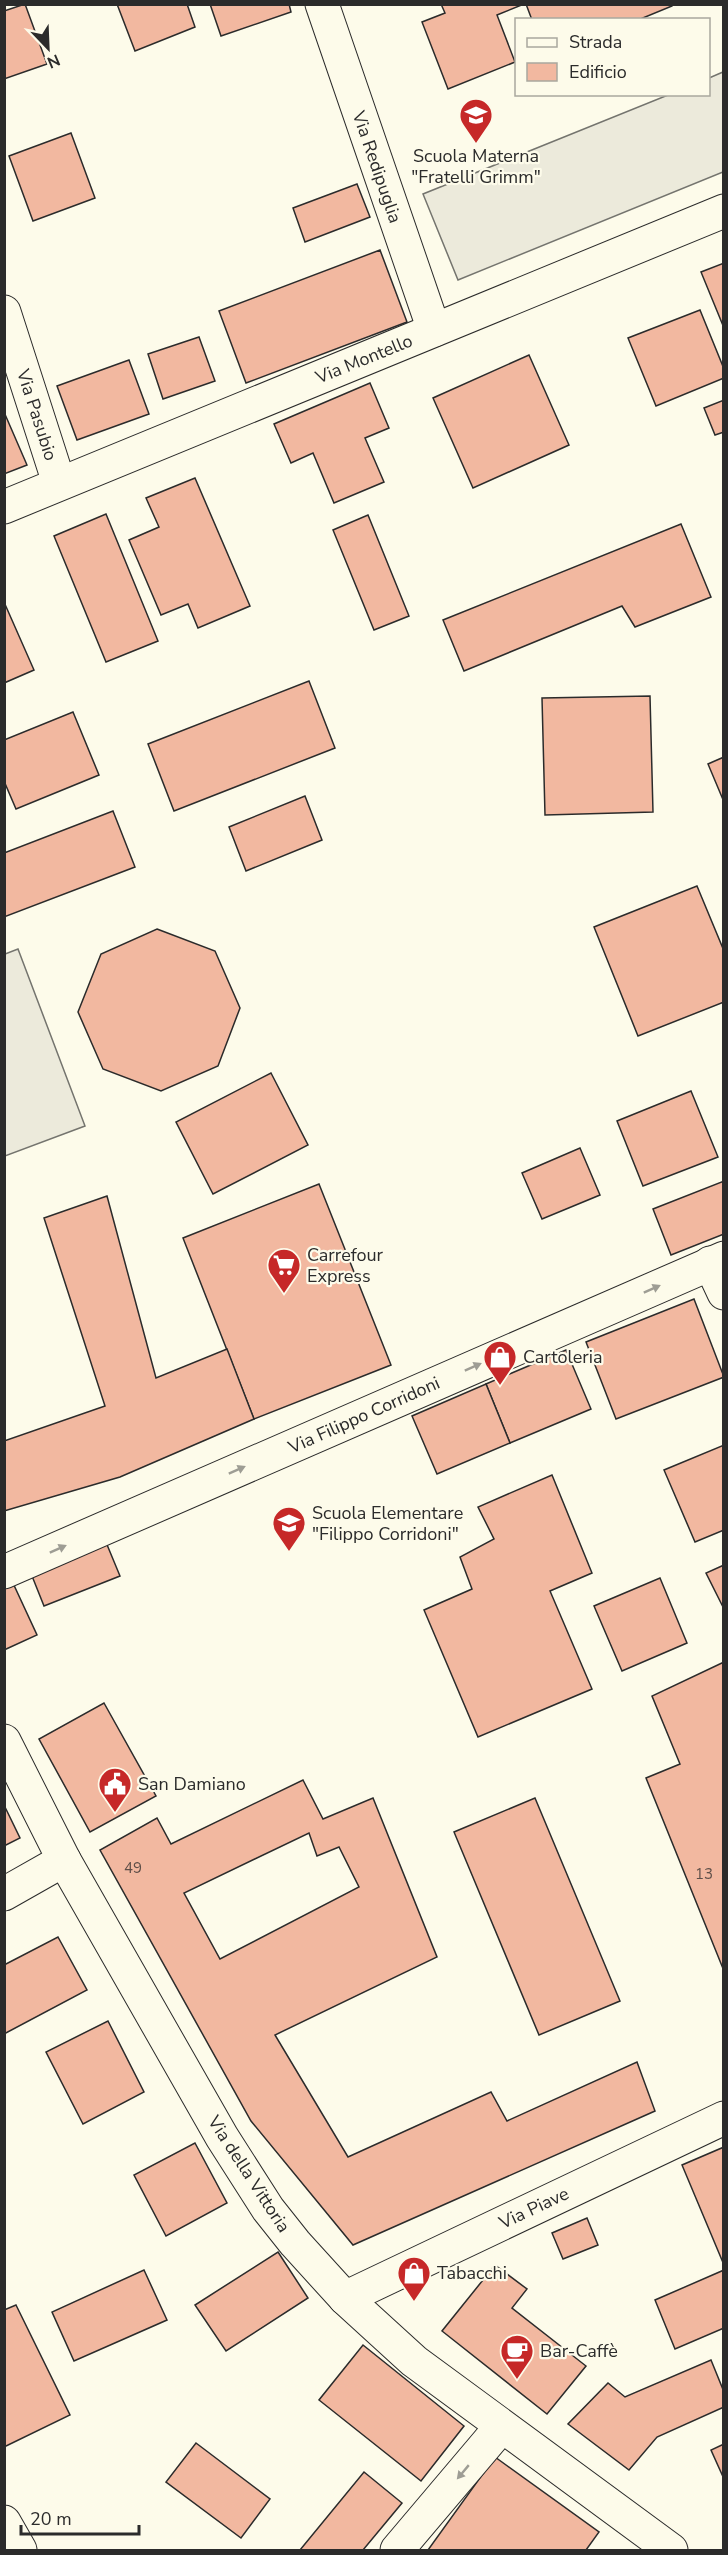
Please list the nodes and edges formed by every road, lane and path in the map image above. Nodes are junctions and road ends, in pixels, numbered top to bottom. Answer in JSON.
{"nodes":[{"id":1,"x":322,"y":4,"type":"edge"},
{"id":2,"x":723,"y":212,"type":"edge"},
{"id":3,"x":4,"y":312,"type":"edge"},
{"id":4,"x":434,"y":330,"type":"junction"},
{"id":5,"x":59,"y":483,"type":"junction"},
{"id":6,"x":4,"y":507,"type":"edge"},
{"id":7,"x":717,"y":1261,"type":"edge"},
{"id":8,"x":723,"y":1293,"type":"edge"},
{"id":9,"x":4,"y":1572,"type":"edge"},
{"id":10,"x":4,"y":1741,"type":"edge"},
{"id":11,"x":64,"y":1860,"type":"junction"},
{"id":12,"x":4,"y":1894,"type":"edge"},
{"id":13,"x":723,"y":2118,"type":"edge"},
{"id":14,"x":345,"y":2298,"type":"junction"},
{"id":15,"x":501,"y":2427,"type":"junction"},
{"id":16,"x":4,"y":2522,"type":"edge"},
{"id":17,"x":20,"y":2550,"type":"edge"},
{"id":18,"x":398,"y":2550,"type":"edge"},
{"id":19,"x":671,"y":2550,"type":"edge"}],
"edges":[{"from":1,"to":4,"type":"street","name":"Via Redipuglia"},
{"from":2,"to":4,"type":"street","name":"Via Montello"},
{"from":3,"to":5,"type":"street","name":"Via Pasubio"},
{"from":4,"to":5,"type":"street","name":"Via Montello"},
{"from":5,"to":6,"type":"street","name":"Via Montello"},
{"from":7,"to":8,"type":"street"},
{"from":9,"to":7,"type":"street","name":"Via Filippo Corridoni","one_way":true},
{"from":10,"to":11,"type":"street","name":"Via della Vittoria"},
{"from":11,"to":12,"type":"street"},
{"from":11,"to":14,"type":"street","name":"Via della Vittoria"},
{"from":13,"to":14,"type":"street","name":"Via Piave"},
{"from":14,"to":15,"type":"street","name":"Via della Vittoria"},
{"from":15,"to":18,"type":"street","one_way":true},
{"from":15,"to":19,"type":"street","name":"Via della Vittoria"},
{"from":16,"to":17,"type":"street"}]}
